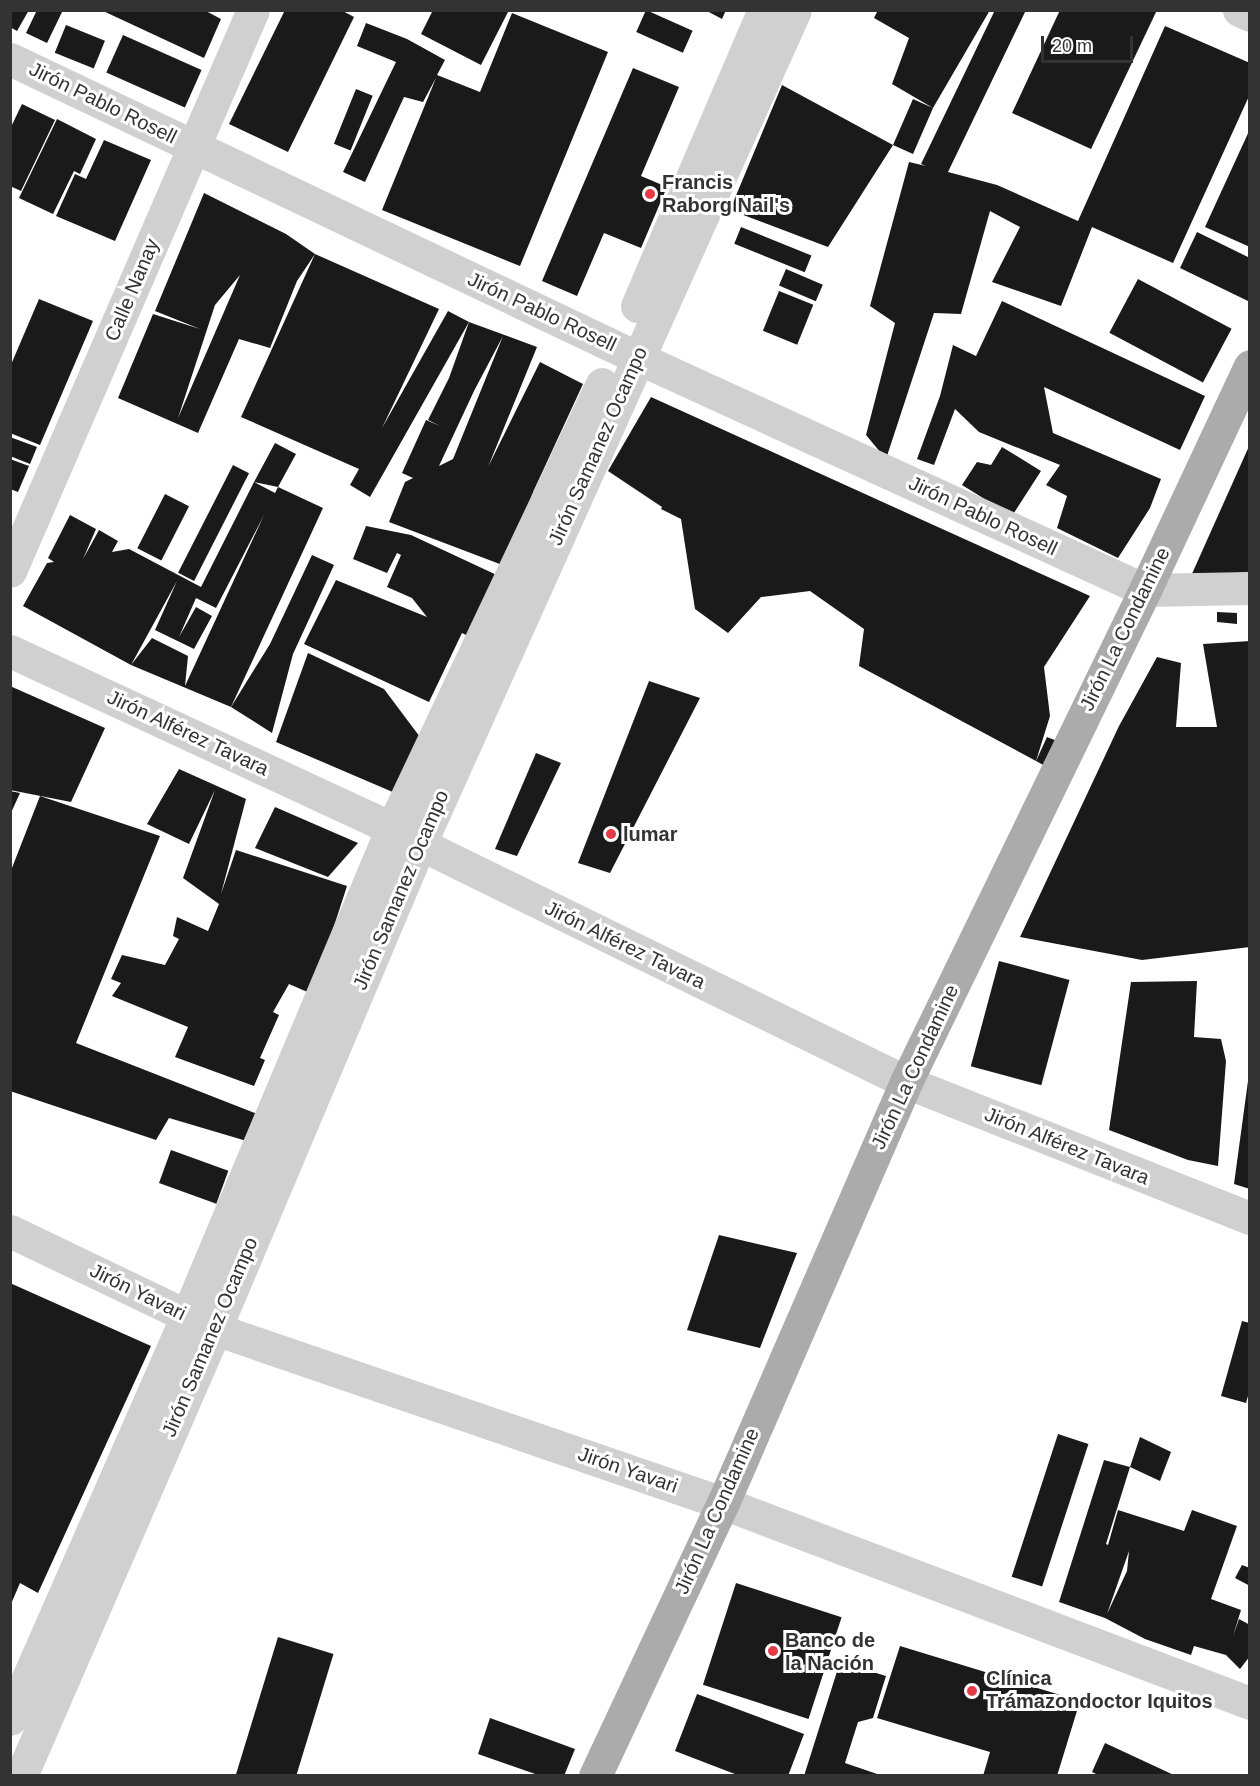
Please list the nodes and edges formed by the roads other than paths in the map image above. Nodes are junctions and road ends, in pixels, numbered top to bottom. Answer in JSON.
{"nodes":[{"id":1,"x":253,"y":10,"type":"edge"},
{"id":2,"x":764,"y":10,"type":"edge"},
{"id":3,"x":795,"y":10,"type":"edge"},
{"id":4,"x":1239,"y":10,"type":"edge"},
{"id":5,"x":1250,"y":15,"type":"edge"},
{"id":6,"x":10,"y":59,"type":"edge"},
{"id":7,"x":194,"y":146,"type":"junction"},
{"id":8,"x":628,"y":353,"type":"junction"},
{"id":9,"x":1250,"y":366,"type":"edge"},
{"id":10,"x":10,"y":571,"type":"edge"},
{"id":11,"x":1250,"y":588,"type":"edge"},
{"id":12,"x":1145,"y":590,"type":"junction"},
{"id":13,"x":10,"y":651,"type":"edge"},
{"id":14,"x":392,"y":828,"type":"junction"},
{"id":15,"x":420,"y":844,"type":"junction"},
{"id":16,"x":906,"y":1082,"type":"junction"},
{"id":17,"x":1250,"y":1218,"type":"edge"},
{"id":18,"x":10,"y":1231,"type":"edge"},
{"id":19,"x":201,"y":1323,"type":"junction"},
{"id":20,"x":723,"y":1503,"type":"junction"},
{"id":21,"x":1250,"y":1703,"type":"edge"},
{"id":22,"x":10,"y":1719,"type":"edge"},
{"id":23,"x":21,"y":1776,"type":"edge"},
{"id":24,"x":596,"y":1776,"type":"edge"}],
"edges":[{"from":1,"to":7,"type":"street","name":"Calle Nanay"},
{"from":2,"to":8,"type":"street","name":"Jirón Samanez Ocampo"},
{"from":3,"to":8,"type":"street","name":"Jirón Samanez Ocampo"},
{"from":4,"to":5,"type":"street"},
{"from":6,"to":7,"type":"street","name":"Jirón Pablo Rosell"},
{"from":7,"to":8,"type":"street","name":"Jirón Pablo Rosell"},
{"from":7,"to":10,"type":"street","name":"Calle Nanay"},
{"from":8,"to":12,"type":"street","name":"Jirón Pablo Rosell"},
{"from":8,"to":14,"type":"street","name":"Jirón Samanez Ocampo"},
{"from":8,"to":15,"type":"street","name":"Jirón Samanez Ocampo"},
{"from":9,"to":12,"type":"main road","name":"Jirón La Condamine"},
{"from":11,"to":12,"type":"street","name":"Jirón Pablo Rosell"},
{"from":12,"to":16,"type":"main road","name":"Jirón La Condamine"},
{"from":13,"to":14,"type":"street","name":"Jirón Alférez Tavara"},
{"from":14,"to":15,"type":"street","name":"Jirón Alférez Tavara"},
{"from":14,"to":19,"type":"street","name":"Jirón Samanez Ocampo"},
{"from":15,"to":16,"type":"street","name":"Jirón Alférez Tavara"},
{"from":15,"to":19,"type":"street","name":"Jirón Samanez Ocampo"},
{"from":16,"to":17,"type":"street","name":"Jirón Alférez Tavara"},
{"from":16,"to":20,"type":"main road","name":"Jirón La Condamine"},
{"from":18,"to":19,"type":"street","name":"Jirón Yavari"},
{"from":19,"to":20,"type":"street","name":"Jirón Yavari"},
{"from":19,"to":22,"type":"street","name":"Jirón Samanez Ocampo"},
{"from":19,"to":23,"type":"street","name":"Jirón Samanez Ocampo"},
{"from":20,"to":21,"type":"street","name":"Jirón Yavari"},
{"from":20,"to":24,"type":"main road","name":"Jirón La Condamine"}]}
